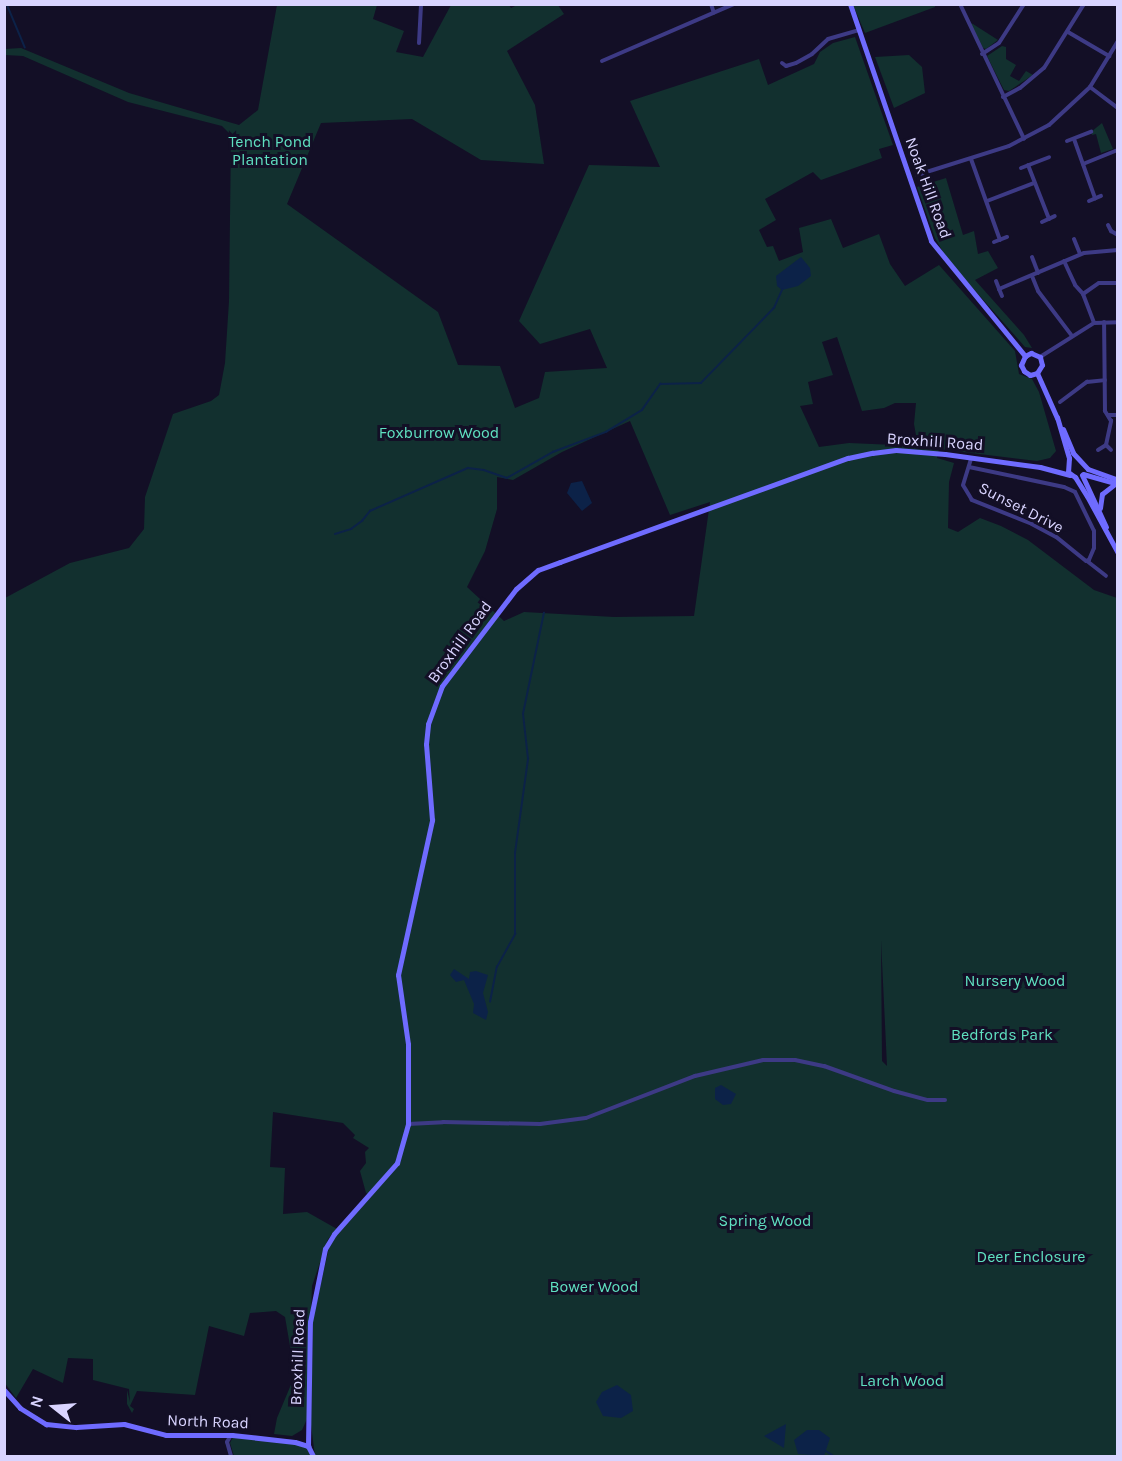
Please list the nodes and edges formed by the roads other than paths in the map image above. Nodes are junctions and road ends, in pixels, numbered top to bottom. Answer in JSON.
{"nodes":[{"id":1,"x":421,"y":4,"type":"edge"},
{"id":2,"x":711,"y":4,"type":"edge"},
{"id":3,"x":734,"y":4,"type":"edge"},
{"id":4,"x":850,"y":4,"type":"edge"},
{"id":5,"x":960,"y":4,"type":"edge"},
{"id":6,"x":1024,"y":4,"type":"edge"},
{"id":7,"x":1084,"y":4,"type":"edge"},
{"id":8,"x":714,"y":13,"type":"junction"},
{"id":9,"x":860,"y":30,"type":"junction"},
{"id":10,"x":1068,"y":32,"type":"junction"},
{"id":11,"x":1118,"y":41,"type":"edge"},
{"id":12,"x":419,"y":43,"type":"dead end"},
{"id":13,"x":982,"y":54,"type":"junction"},
{"id":14,"x":1109,"y":56,"type":"junction"},
{"id":15,"x":602,"y":61,"type":"dead end"},
{"id":16,"x":782,"y":63,"type":"dead end"},
{"id":17,"x":1089,"y":87,"type":"junction"},
{"id":18,"x":1003,"y":97,"type":"junction"},
{"id":19,"x":1118,"y":108,"type":"edge"},
{"id":20,"x":1090,"y":132,"type":"dead end"},
{"id":21,"x":1024,"y":139,"type":"junction"},
{"id":22,"x":1074,"y":139,"type":"junction"},
{"id":23,"x":1067,"y":141,"type":"dead end"},
{"id":24,"x":1118,"y":150,"type":"edge"},
{"id":25,"x":1049,"y":157,"type":"dead end"},
{"id":26,"x":970,"y":158,"type":"junction"},
{"id":27,"x":1083,"y":164,"type":"junction"},
{"id":28,"x":1028,"y":165,"type":"junction"},
{"id":29,"x":1021,"y":168,"type":"dead end"},
{"id":30,"x":917,"y":176,"type":"dead end"},
{"id":31,"x":1034,"y":183,"type":"junction"},
{"id":32,"x":1101,"y":196,"type":"dead end"},
{"id":33,"x":1095,"y":198,"type":"junction"},
{"id":34,"x":987,"y":201,"type":"junction"},
{"id":35,"x":1089,"y":201,"type":"dead end"},
{"id":36,"x":1055,"y":216,"type":"dead end"},
{"id":37,"x":1049,"y":219,"type":"junction"},
{"id":38,"x":1042,"y":222,"type":"dead end"},
{"id":39,"x":1108,"y":225,"type":"dead end"},
{"id":40,"x":1118,"y":235,"type":"edge"},
{"id":41,"x":1007,"y":237,"type":"dead end"},
{"id":42,"x":1074,"y":239,"type":"dead end"},
{"id":43,"x":1000,"y":240,"type":"junction"},
{"id":44,"x":994,"y":242,"type":"dead end"},
{"id":45,"x":1118,"y":250,"type":"edge"},
{"id":46,"x":1080,"y":254,"type":"junction"},
{"id":47,"x":1032,"y":257,"type":"dead end"},
{"id":48,"x":1065,"y":261,"type":"junction"},
{"id":49,"x":1038,"y":273,"type":"junction"},
{"id":50,"x":1032,"y":276,"type":"junction"},
{"id":51,"x":996,"y":281,"type":"dead end"},
{"id":52,"x":1118,"y":283,"type":"edge"},
{"id":53,"x":999,"y":289,"type":"junction"},
{"id":54,"x":1083,"y":294,"type":"junction"},
{"id":55,"x":1002,"y":296,"type":"dead end"},
{"id":56,"x":1104,"y":322,"type":"junction"},
{"id":57,"x":1118,"y":322,"type":"edge"},
{"id":58,"x":1094,"y":323,"type":"junction"},
{"id":59,"x":1072,"y":336,"type":"junction"},
{"id":60,"x":1025,"y":356,"type":"junction"},
{"id":61,"x":1040,"y":357,"type":"junction"},
{"id":62,"x":1037,"y":373,"type":"junction"},
{"id":63,"x":1104,"y":381,"type":"junction"},
{"id":64,"x":1060,"y":402,"type":"dead end"},
{"id":65,"x":1107,"y":415,"type":"junction"},
{"id":66,"x":1118,"y":415,"type":"edge"},
{"id":67,"x":1057,"y":417,"type":"junction"},
{"id":68,"x":1106,"y":445,"type":"junction"},
{"id":69,"x":1098,"y":450,"type":"dead end"},
{"id":70,"x":1111,"y":450,"type":"dead end"},
{"id":71,"x":971,"y":457,"type":"junction"},
{"id":72,"x":1079,"y":460,"type":"junction"},
{"id":73,"x":1069,"y":464,"type":"junction"},
{"id":74,"x":1084,"y":466,"type":"junction"},
{"id":75,"x":969,"y":467,"type":"junction"},
{"id":76,"x":1040,"y":467,"type":"junction"},
{"id":77,"x":1077,"y":475,"type":"junction"},
{"id":78,"x":1117,"y":483,"type":"edge"},
{"id":79,"x":1100,"y":509,"type":"junction"},
{"id":80,"x":1107,"y":532,"type":"junction"},
{"id":81,"x":1118,"y":553,"type":"edge"},
{"id":82,"x":1086,"y":561,"type":"junction"},
{"id":83,"x":1106,"y":576,"type":"dead end"},
{"id":84,"x":945,"y":1100,"type":"dead end"},
{"id":85,"x":408,"y":1124,"type":"junction"},
{"id":86,"x":4,"y":1390,"type":"edge"},
{"id":87,"x":309,"y":1426,"type":"junction"},
{"id":88,"x":232,"y":1435,"type":"junction"},
{"id":89,"x":295,"y":1442,"type":"junction"},
{"id":90,"x":308,"y":1446,"type":"junction"},
{"id":91,"x":231,"y":1456,"type":"edge"},
{"id":92,"x":313,"y":1456,"type":"edge"}],
"edges":[{"from":1,"to":12,"type":"street"},
{"from":2,"to":8,"type":"street"},
{"from":3,"to":8,"type":"street"},
{"from":4,"to":9,"type":"street","name":"Noak Hill Road"},
{"from":5,"to":13,"type":"street"},
{"from":6,"to":13,"type":"street"},
{"from":7,"to":10,"type":"street"},
{"from":8,"to":15,"type":"street"},
{"from":9,"to":16,"type":"street"},
{"from":9,"to":60,"type":"street","name":"Noak Hill Road"},
{"from":10,"to":14,"type":"street"},
{"from":10,"to":18,"type":"street"},
{"from":11,"to":14,"type":"street"},
{"from":13,"to":18,"type":"street"},
{"from":14,"to":17,"type":"street"},
{"from":17,"to":19,"type":"street"},
{"from":17,"to":21,"type":"street"},
{"from":18,"to":21,"type":"street"},
{"from":20,"to":22,"type":"street"},
{"from":21,"to":26,"type":"street"},
{"from":22,"to":23,"type":"street"},
{"from":22,"to":27,"type":"street"},
{"from":24,"to":27,"type":"street"},
{"from":25,"to":28,"type":"street"},
{"from":26,"to":30,"type":"street"},
{"from":26,"to":34,"type":"street"},
{"from":27,"to":33,"type":"street"},
{"from":28,"to":29,"type":"street"},
{"from":28,"to":31,"type":"street"},
{"from":31,"to":34,"type":"street"},
{"from":31,"to":37,"type":"street"},
{"from":32,"to":33,"type":"street"},
{"from":33,"to":35,"type":"street"},
{"from":34,"to":43,"type":"street"},
{"from":36,"to":37,"type":"street"},
{"from":37,"to":38,"type":"street"},
{"from":39,"to":40,"type":"street"},
{"from":41,"to":43,"type":"street"},
{"from":42,"to":46,"type":"street"},
{"from":43,"to":44,"type":"street"},
{"from":45,"to":46,"type":"street"},
{"from":46,"to":48,"type":"street"},
{"from":47,"to":49,"type":"street"},
{"from":48,"to":49,"type":"street"},
{"from":48,"to":54,"type":"street"},
{"from":49,"to":50,"type":"street"},
{"from":50,"to":53,"type":"street"},
{"from":50,"to":59,"type":"street"},
{"from":51,"to":53,"type":"street"},
{"from":52,"to":54,"type":"street"},
{"from":53,"to":55,"type":"street"},
{"from":54,"to":58,"type":"street"},
{"from":56,"to":57,"type":"street"},
{"from":56,"to":58,"type":"street"},
{"from":56,"to":63,"type":"street"},
{"from":58,"to":59,"type":"street"},
{"from":59,"to":61,"type":"street"},
{"from":60,"to":61,"type":"street"},
{"from":60,"to":62,"type":"street","name":"Noak Hill Road"},
{"from":61,"to":62,"type":"street"},
{"from":62,"to":67,"type":"street","name":"Noak Hill Road"},
{"from":63,"to":64,"type":"street"},
{"from":63,"to":65,"type":"street"},
{"from":65,"to":66,"type":"street"},
{"from":65,"to":68,"type":"street"},
{"from":67,"to":72,"type":"street","name":"Noak Hill Road"},
{"from":67,"to":73,"type":"street","name":"Noak Hill Road"},
{"from":68,"to":69,"type":"street"},
{"from":68,"to":70,"type":"street"},
{"from":71,"to":75,"type":"street","name":"Sunset Drive"},
{"from":71,"to":76,"type":"street","name":"Broxhill Road"},
{"from":71,"to":85,"type":"street","name":"Broxhill Road"},
{"from":72,"to":73,"type":"street"},
{"from":72,"to":74,"type":"street","name":"Noak Hill Road"},
{"from":73,"to":76,"type":"street","name":"Broxhill Road"},
{"from":73,"to":77,"type":"street","name":"Noak Hill Road"},
{"from":74,"to":77,"type":"street"},
{"from":74,"to":78,"type":"street","name":"Noak Hill Road"},
{"from":75,"to":82,"type":"street","name":"Sunset Drive"},
{"from":75,"to":82,"type":"street","name":"Sunset Drive"},
{"from":76,"to":77,"type":"street","name":"Broxhill Road"},
{"from":77,"to":78,"type":"street","name":"Broxhill Road"},
{"from":77,"to":79,"type":"street"},
{"from":77,"to":80,"type":"street"},
{"from":78,"to":79,"type":"street"},
{"from":79,"to":80,"type":"street"},
{"from":80,"to":81,"type":"street"},
{"from":82,"to":83,"type":"street","name":"Sunset Drive"},
{"from":84,"to":85,"type":"street"},
{"from":85,"to":87,"type":"street","name":"Broxhill Road"},
{"from":86,"to":88,"type":"street","name":"North Road"},
{"from":87,"to":89,"type":"street"},
{"from":87,"to":90,"type":"street","name":"Broxhill Road"},
{"from":88,"to":89,"type":"street","name":"North Road"},
{"from":88,"to":91,"type":"street"},
{"from":89,"to":90,"type":"street","name":"North Road"},
{"from":90,"to":92,"type":"street"}]}
